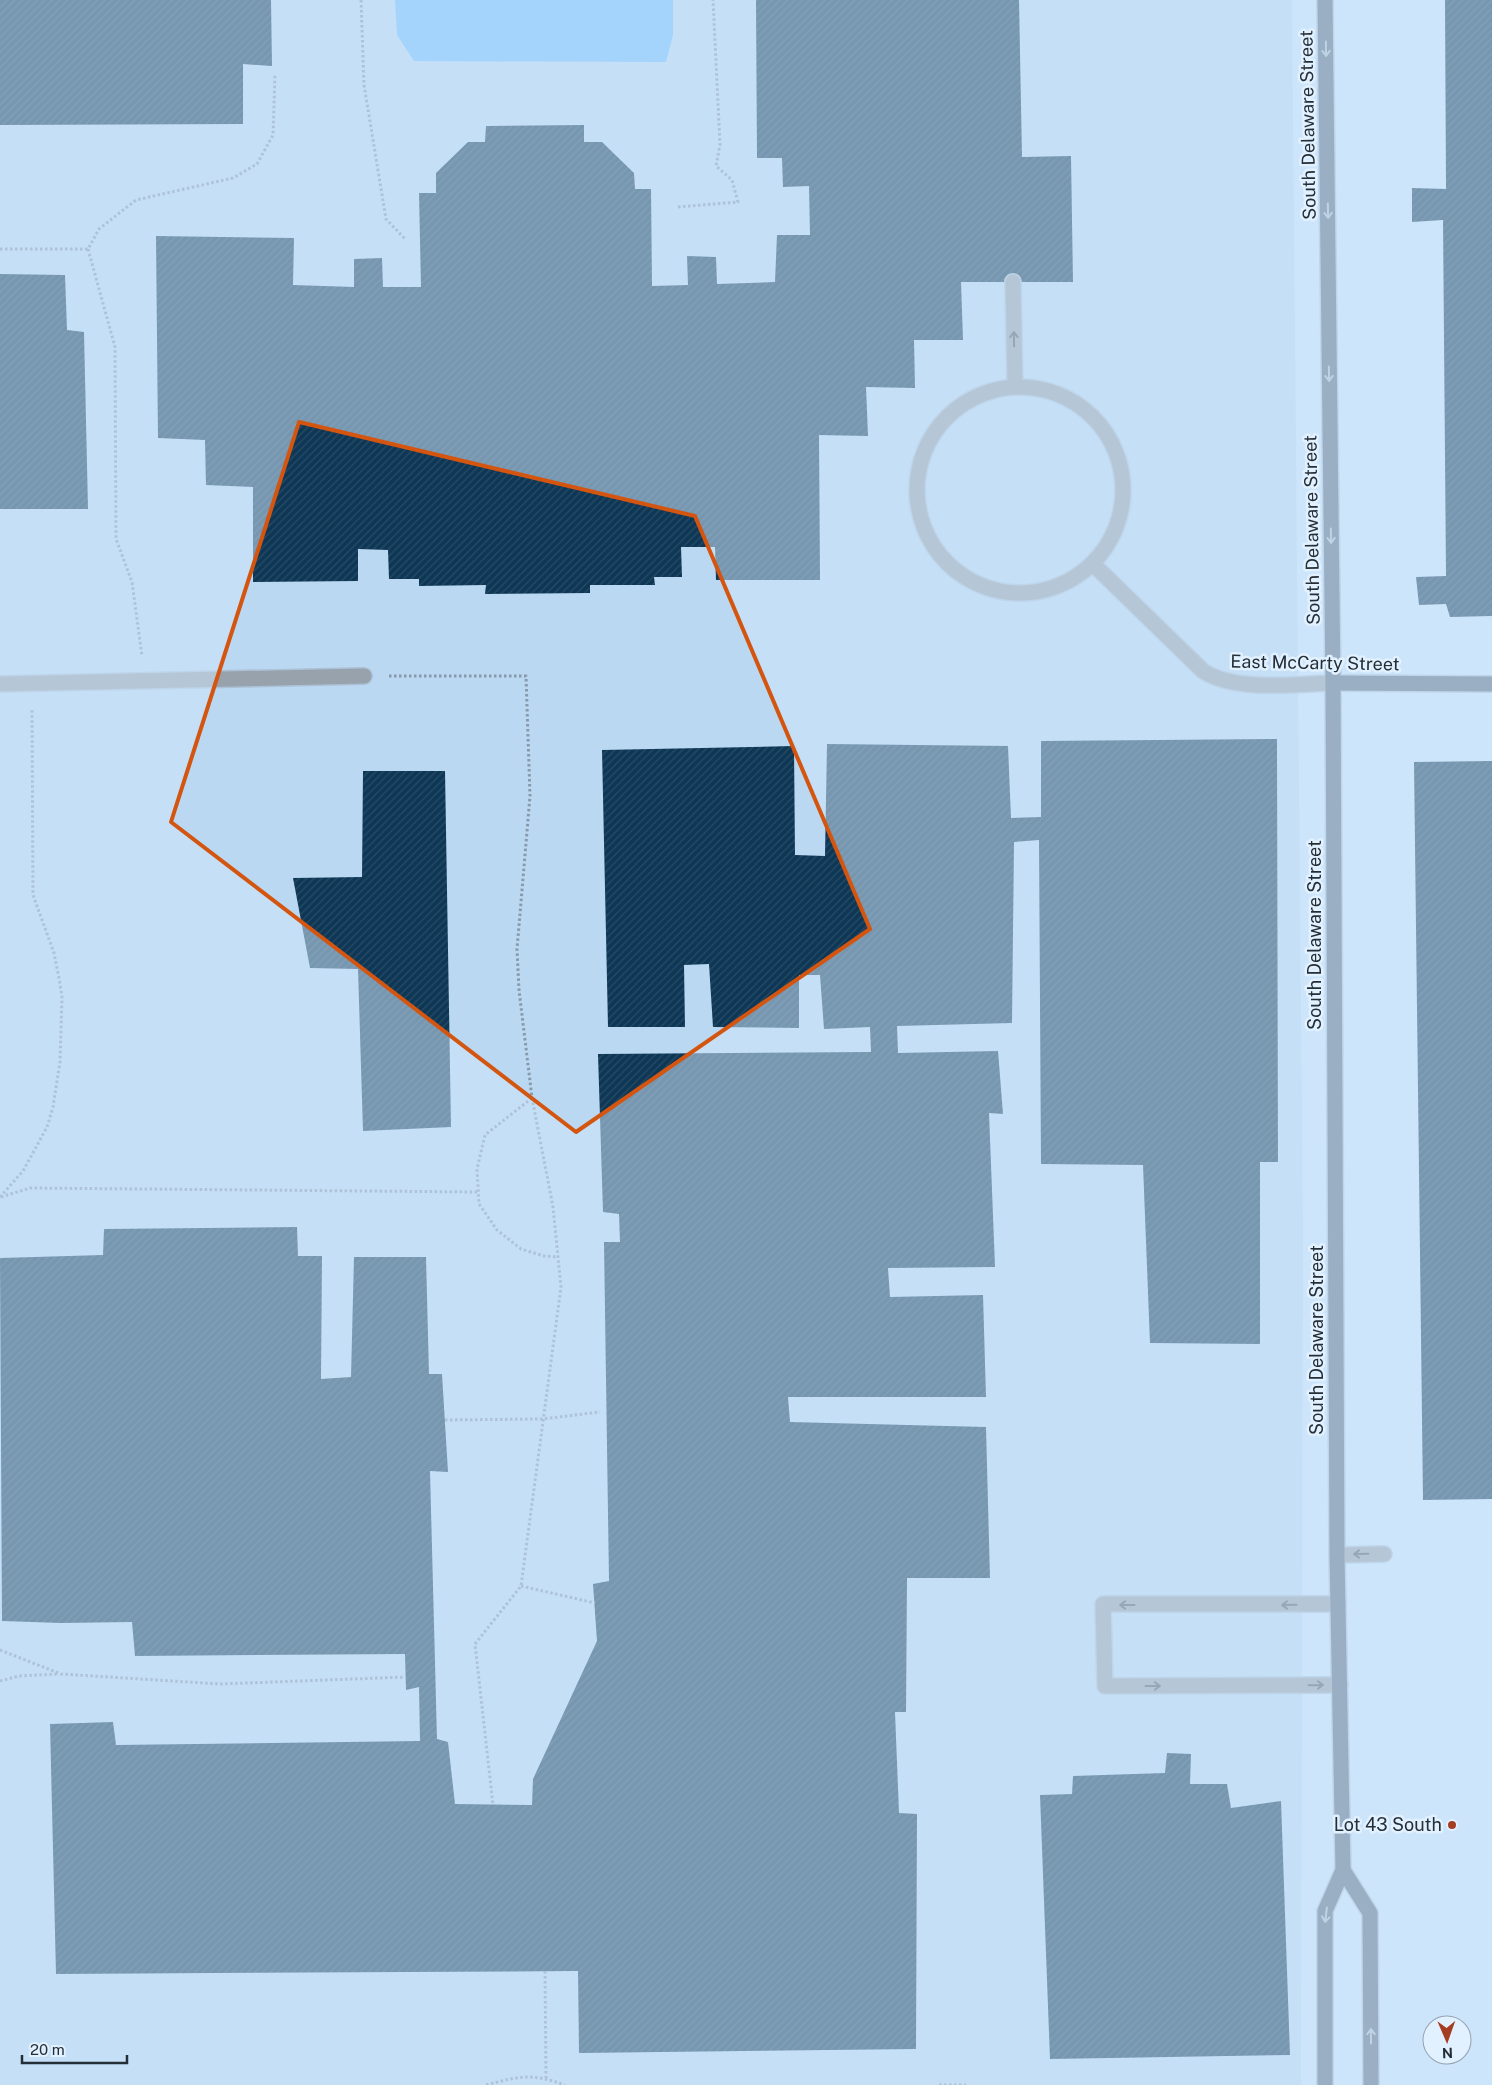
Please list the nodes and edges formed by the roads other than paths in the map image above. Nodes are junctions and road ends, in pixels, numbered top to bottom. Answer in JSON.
{"nodes":[{"id":1,"x":1325,"y":0,"type":"edge"},
{"id":2,"x":1013,"y":282,"type":"dead end"},
{"id":3,"x":1015,"y":387,"type":"junction"},
{"id":4,"x":1093,"y":564,"type":"junction"},
{"id":5,"x":364,"y":676,"type":"road end"},
{"id":6,"x":1333,"y":683,"type":"junction"},
{"id":7,"x":0,"y":684,"type":"edge"},
{"id":8,"x":1492,"y":684,"type":"edge"},
{"id":9,"x":1384,"y":1554,"type":"dead end"},
{"id":10,"x":1337,"y":1555,"type":"junction"},
{"id":11,"x":1338,"y":1604,"type":"junction"},
{"id":12,"x":1340,"y":1685,"type":"junction"},
{"id":13,"x":1343,"y":1870,"type":"junction"},
{"id":14,"x":1325,"y":2085,"type":"edge"},
{"id":15,"x":1371,"y":2085,"type":"edge"}],
"edges":[{"from":1,"to":6,"type":"main road","name":"South Delaware Street","one_way":true},
{"from":3,"to":2,"type":"street","one_way":true},
{"from":3,"to":4,"type":"street"},
{"from":3,"to":4,"type":"street"},
{"from":4,"to":6,"type":"street","name":"East McCarty Street"},
{"from":5,"to":7,"type":"street"},
{"from":6,"to":8,"type":"main road","name":"East McCarty Street"},
{"from":6,"to":10,"type":"main road","name":"South Delaware Street"},
{"from":9,"to":10,"type":"street","one_way":true},
{"from":10,"to":11,"type":"main road","name":"South Delaware Street"},
{"from":11,"to":12,"type":"main road","name":"South Delaware Street"},
{"from":11,"to":12,"type":"street","one_way":true},
{"from":12,"to":13,"type":"main road","name":"South Delaware Street"},
{"from":13,"to":14,"type":"main road","name":"South Delaware Street","one_way":true},
{"from":15,"to":13,"type":"main road","one_way":true}]}
